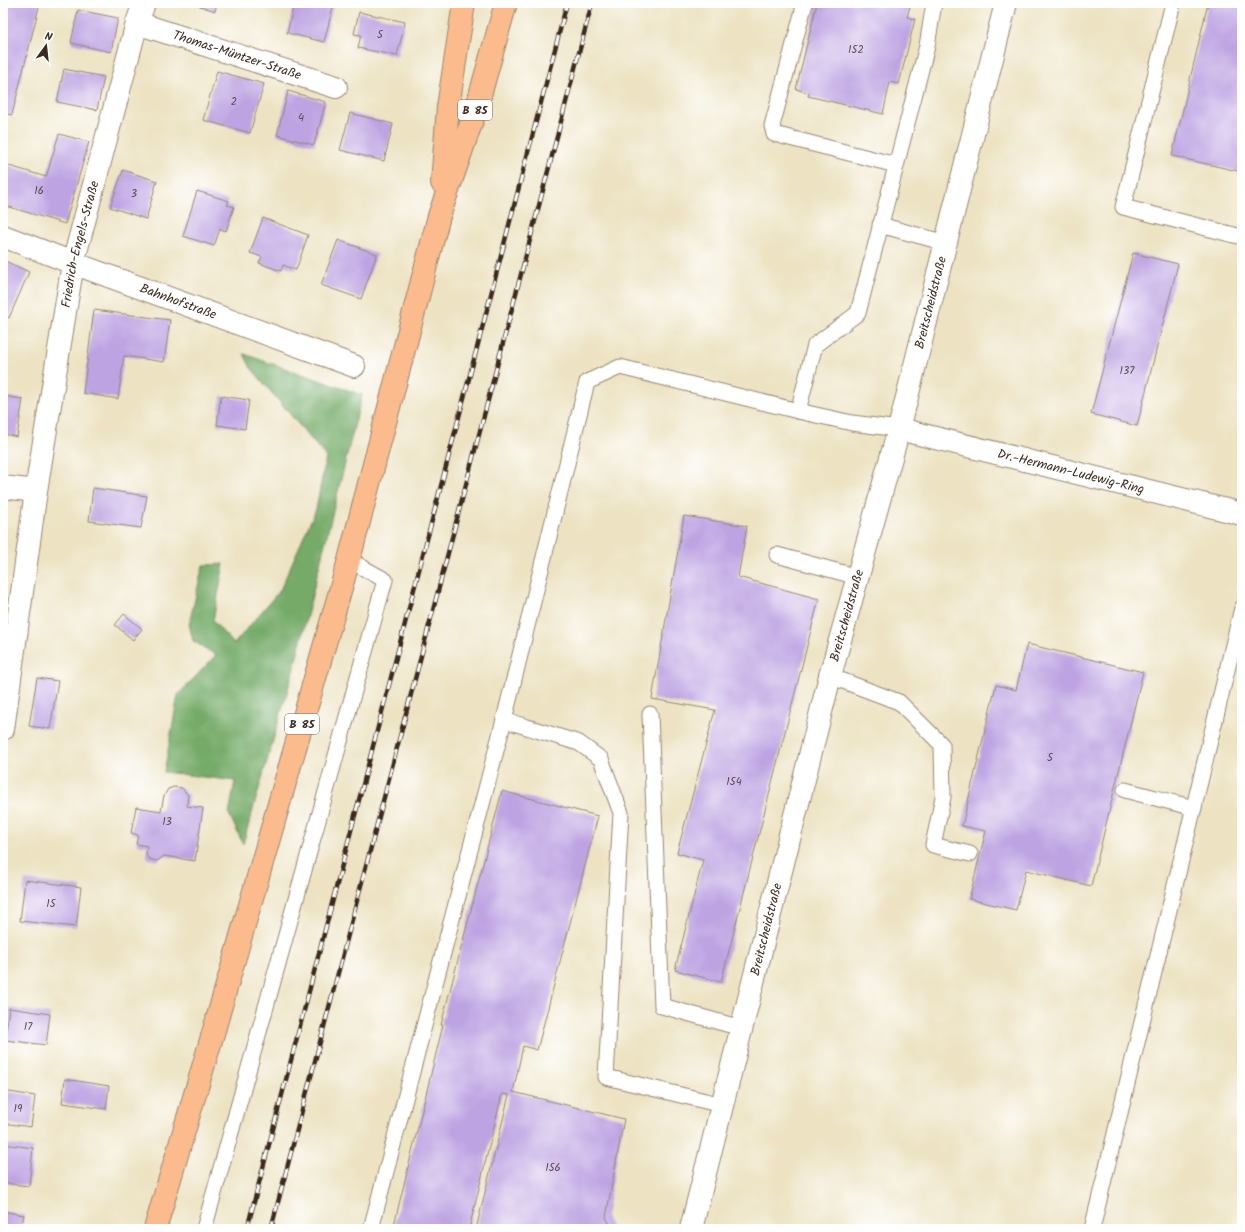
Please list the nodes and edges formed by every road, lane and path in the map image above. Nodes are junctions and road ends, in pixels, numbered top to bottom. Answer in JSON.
{"nodes":[{"id":1,"x":464,"y":3,"type":"edge"},
{"id":2,"x":506,"y":3,"type":"edge"},
{"id":3,"x":805,"y":3,"type":"edge"},
{"id":4,"x":934,"y":3,"type":"edge"},
{"id":5,"x":1006,"y":3,"type":"edge"},
{"id":6,"x":1173,"y":3,"type":"edge"},
{"id":7,"x":140,"y":13,"type":"edge"},
{"id":8,"x":336,"y":87,"type":"dead end"},
{"id":9,"x":896,"y":165,"type":"junction"},
{"id":10,"x":439,"y":216,"type":"junction"},
{"id":11,"x":880,"y":225,"type":"junction"},
{"id":12,"x":3,"y":236,"type":"edge"},
{"id":13,"x":1242,"y":236,"type":"edge"},
{"id":14,"x":946,"y":243,"type":"junction"},
{"id":15,"x":73,"y":263,"type":"junction"},
{"id":16,"x":354,"y":366,"type":"dead end"},
{"id":17,"x":798,"y":411,"type":"junction"},
{"id":18,"x":899,"y":429,"type":"junction"},
{"id":19,"x":3,"y":487,"type":"edge"},
{"id":20,"x":36,"y":491,"type":"junction"},
{"id":21,"x":1242,"y":514,"type":"edge"},
{"id":22,"x":777,"y":555,"type":"dead end"},
{"id":23,"x":349,"y":560,"type":"junction"},
{"id":24,"x":858,"y":577,"type":"junction"},
{"id":25,"x":1242,"y":608,"type":"edge"},
{"id":26,"x":830,"y":676,"type":"junction"},
{"id":27,"x":650,"y":714,"type":"dead end"},
{"id":28,"x":504,"y":720,"type":"junction"},
{"id":29,"x":3,"y":729,"type":"edge"},
{"id":30,"x":1124,"y":790,"type":"dead end"},
{"id":31,"x":1194,"y":808,"type":"junction"},
{"id":32,"x":970,"y":854,"type":"dead end"},
{"id":33,"x":742,"y":1028,"type":"junction"},
{"id":34,"x":722,"y":1105,"type":"junction"},
{"id":35,"x":155,"y":1229,"type":"edge"},
{"id":36,"x":204,"y":1229,"type":"edge"},
{"id":37,"x":371,"y":1229,"type":"edge"},
{"id":38,"x":691,"y":1229,"type":"edge"},
{"id":39,"x":1092,"y":1229,"type":"edge"}],
"edges":[{"from":1,"to":10,"type":"main road","number":"B 85"},
{"from":2,"to":10,"type":"main road","number":"B 85"},
{"from":3,"to":9,"type":"lane"},
{"from":4,"to":9,"type":"lane"},
{"from":5,"to":14,"type":"street","name":"Breitscheidstraße"},
{"from":6,"to":13,"type":"lane"},
{"from":7,"to":8,"type":"street","name":"Thomas-Müntzer-Straße"},
{"from":7,"to":15,"type":"street","name":"Friedrich-Engels-Straße"},
{"from":9,"to":11,"type":"lane"},
{"from":10,"to":23,"type":"main road","number":"B 85"},
{"from":11,"to":14,"type":"lane"},
{"from":11,"to":17,"type":"lane"},
{"from":12,"to":15,"type":"street","name":"Bahnhofstraße"},
{"from":14,"to":18,"type":"street","name":"Breitscheidstraße"},
{"from":15,"to":16,"type":"street","name":"Bahnhofstraße"},
{"from":15,"to":20,"type":"street","name":"Friedrich-Engels-Straße"},
{"from":17,"to":18,"type":"lane"},
{"from":17,"to":28,"type":"lane"},
{"from":18,"to":21,"type":"street","name":"Dr.-Hermann-Ludewig-Ring"},
{"from":18,"to":24,"type":"street","name":"Breitscheidstraße"},
{"from":19,"to":20,"type":"street"},
{"from":20,"to":29,"type":"street","name":"Friedrich-Engels-Straße"},
{"from":22,"to":24,"type":"lane"},
{"from":23,"to":35,"type":"main road","number":"B 85"},
{"from":23,"to":36,"type":"lane"},
{"from":24,"to":26,"type":"street","name":"Breitscheidstraße"},
{"from":25,"to":31,"type":"lane"},
{"from":26,"to":32,"type":"lane"},
{"from":26,"to":33,"type":"street","name":"Breitscheidstraße"},
{"from":27,"to":33,"type":"lane"},
{"from":28,"to":34,"type":"lane"},
{"from":28,"to":37,"type":"lane"},
{"from":30,"to":31,"type":"lane"},
{"from":31,"to":39,"type":"lane"},
{"from":33,"to":34,"type":"street","name":"Breitscheidstraße"},
{"from":34,"to":38,"type":"street","name":"Breitscheidstraße"}]}
